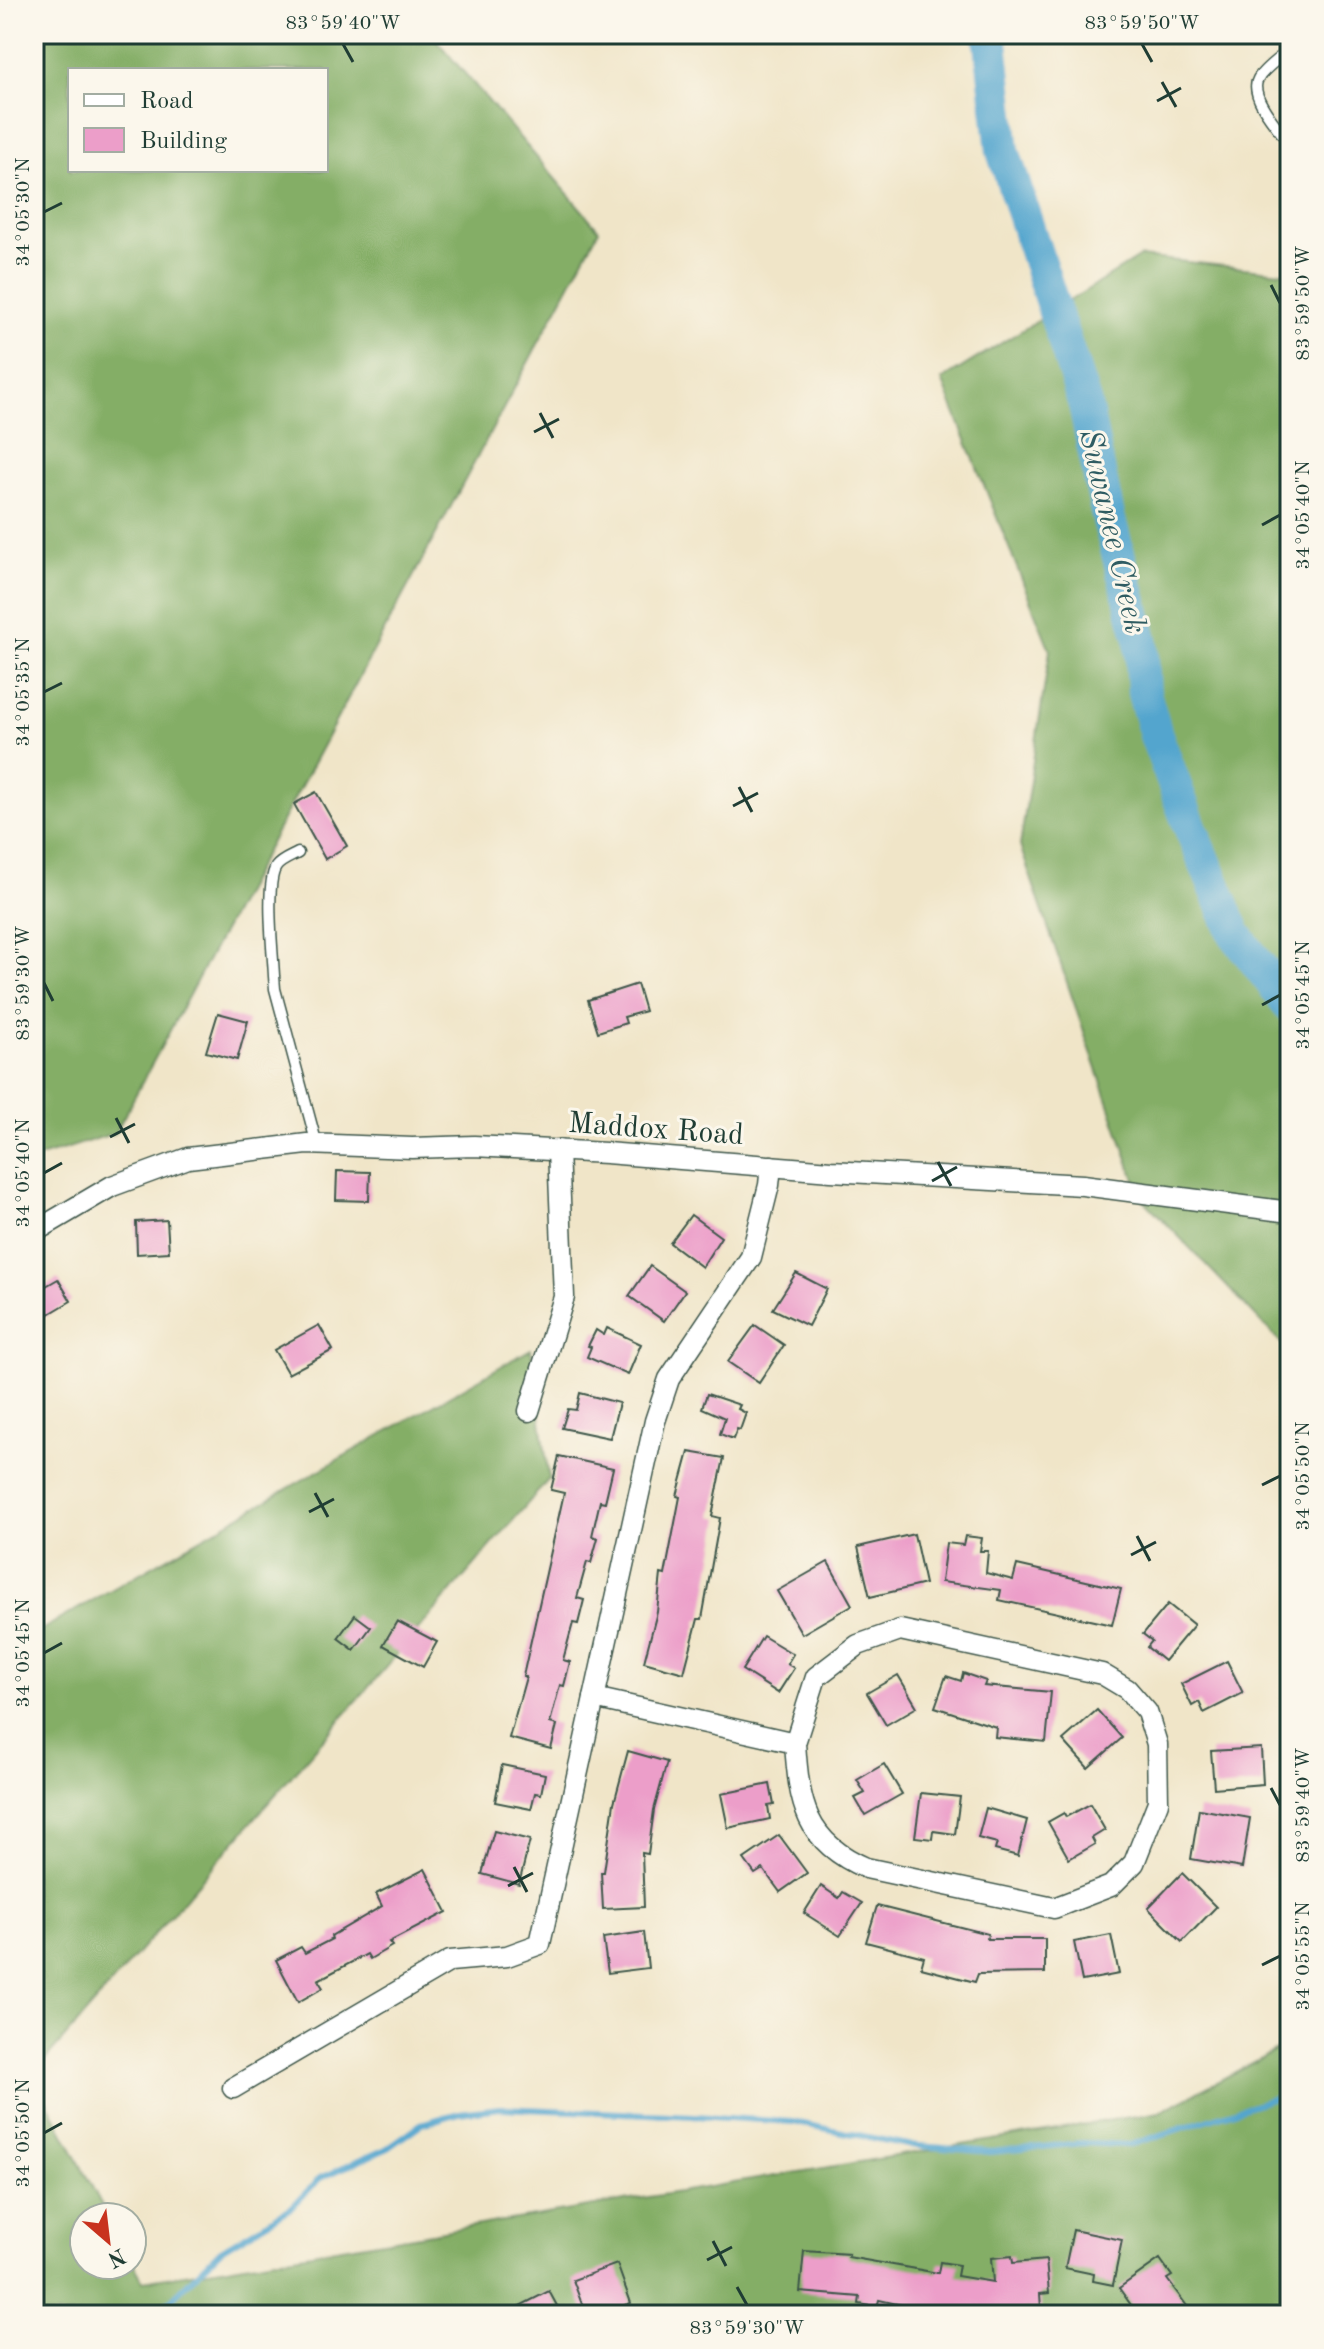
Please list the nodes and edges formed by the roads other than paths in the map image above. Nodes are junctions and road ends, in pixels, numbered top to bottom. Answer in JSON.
{"nodes":[{"id":1,"x":1290,"y":49,"type":"edge"},
{"id":2,"x":1290,"y":144,"type":"edge"},
{"id":3,"x":298,"y":853,"type":"dead end"},
{"id":4,"x":317,"y":1145,"type":"junction"},
{"id":5,"x":558,"y":1150,"type":"junction"},
{"id":6,"x":771,"y":1166,"type":"junction"},
{"id":7,"x":1290,"y":1212,"type":"edge"},
{"id":8,"x":34,"y":1232,"type":"edge"},
{"id":9,"x":529,"y":1411,"type":"dead end"},
{"id":10,"x":594,"y":1698,"type":"junction"},
{"id":11,"x":795,"y":1743,"type":"junction"},
{"id":12,"x":233,"y":2088,"type":"dead end"}],
"edges":[{"from":1,"to":2,"type":"lane"},
{"from":3,"to":4,"type":"lane"},
{"from":4,"to":5,"type":"street","name":"Maddox Road"},
{"from":4,"to":8,"type":"street","name":"Maddox Road"},
{"from":5,"to":6,"type":"street","name":"Maddox Road"},
{"from":5,"to":9,"type":"street"},
{"from":6,"to":7,"type":"street","name":"Maddox Road"},
{"from":6,"to":10,"type":"street"},
{"from":10,"to":11,"type":"street"},
{"from":10,"to":12,"type":"street"},
{"from":11,"to":11,"type":"street"}]}
